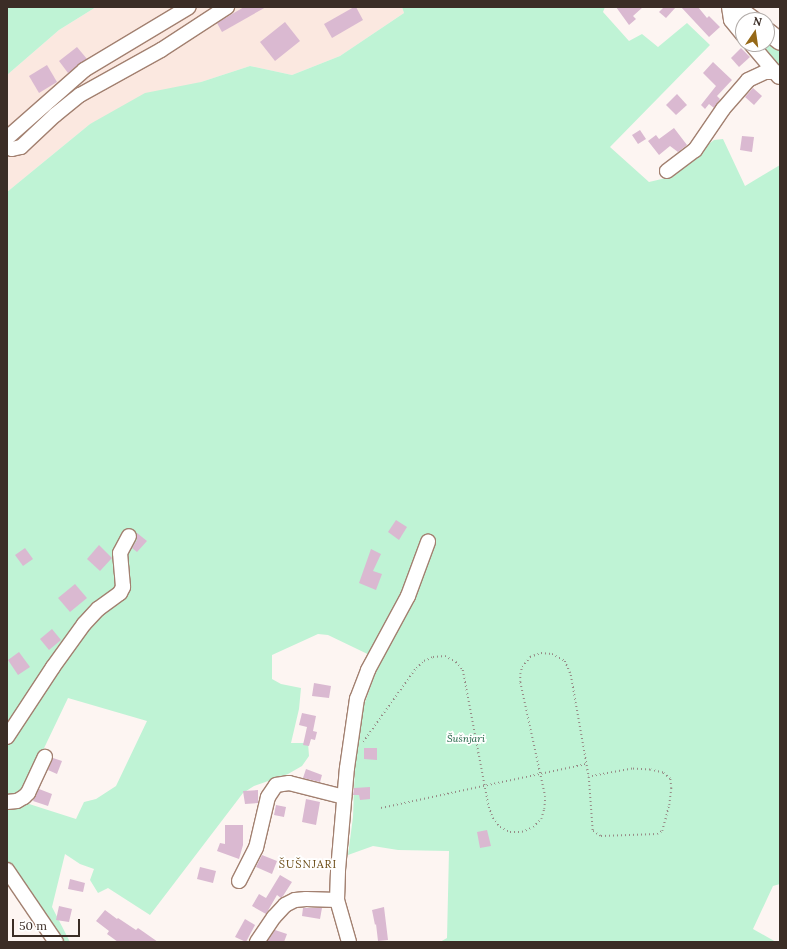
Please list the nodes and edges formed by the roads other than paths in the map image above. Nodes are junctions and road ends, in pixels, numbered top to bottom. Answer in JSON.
{"nodes":[{"id":1,"x":189,"y":7,"type":"edge"},
{"id":2,"x":227,"y":7,"type":"edge"},
{"id":3,"x":729,"y":7,"type":"edge"},
{"id":4,"x":735,"y":25,"type":"edge"},
{"id":5,"x":758,"y":52,"type":"edge"},
{"id":6,"x":778,"y":75,"type":"edge"},
{"id":7,"x":7,"y":138,"type":"edge"},
{"id":8,"x":7,"y":147,"type":"edge"},
{"id":9,"x":667,"y":171,"type":"dead end"},
{"id":10,"x":129,"y":536,"type":"dead end"},
{"id":11,"x":428,"y":542,"type":"dead end"},
{"id":12,"x":7,"y":737,"type":"edge"},
{"id":13,"x":45,"y":757,"type":"dead end"},
{"id":14,"x":344,"y":796,"type":"junction"},
{"id":15,"x":7,"y":802,"type":"edge"},
{"id":16,"x":7,"y":870,"type":"edge"},
{"id":17,"x":239,"y":881,"type":"dead end"},
{"id":18,"x":338,"y":900,"type":"junction"},
{"id":19,"x":56,"y":942,"type":"edge"},
{"id":20,"x":257,"y":942,"type":"edge"},
{"id":21,"x":349,"y":942,"type":"edge"}],
"edges":[{"from":1,"to":7,"type":"street"},
{"from":2,"to":8,"type":"street"},
{"from":3,"to":4,"type":"street"},
{"from":5,"to":6,"type":"street"},
{"from":6,"to":9,"type":"street"},
{"from":10,"to":12,"type":"street"},
{"from":11,"to":14,"type":"street"},
{"from":13,"to":15,"type":"street"},
{"from":14,"to":17,"type":"street"},
{"from":14,"to":18,"type":"street"},
{"from":16,"to":19,"type":"street"},
{"from":18,"to":20,"type":"street"},
{"from":18,"to":21,"type":"street"}]}
